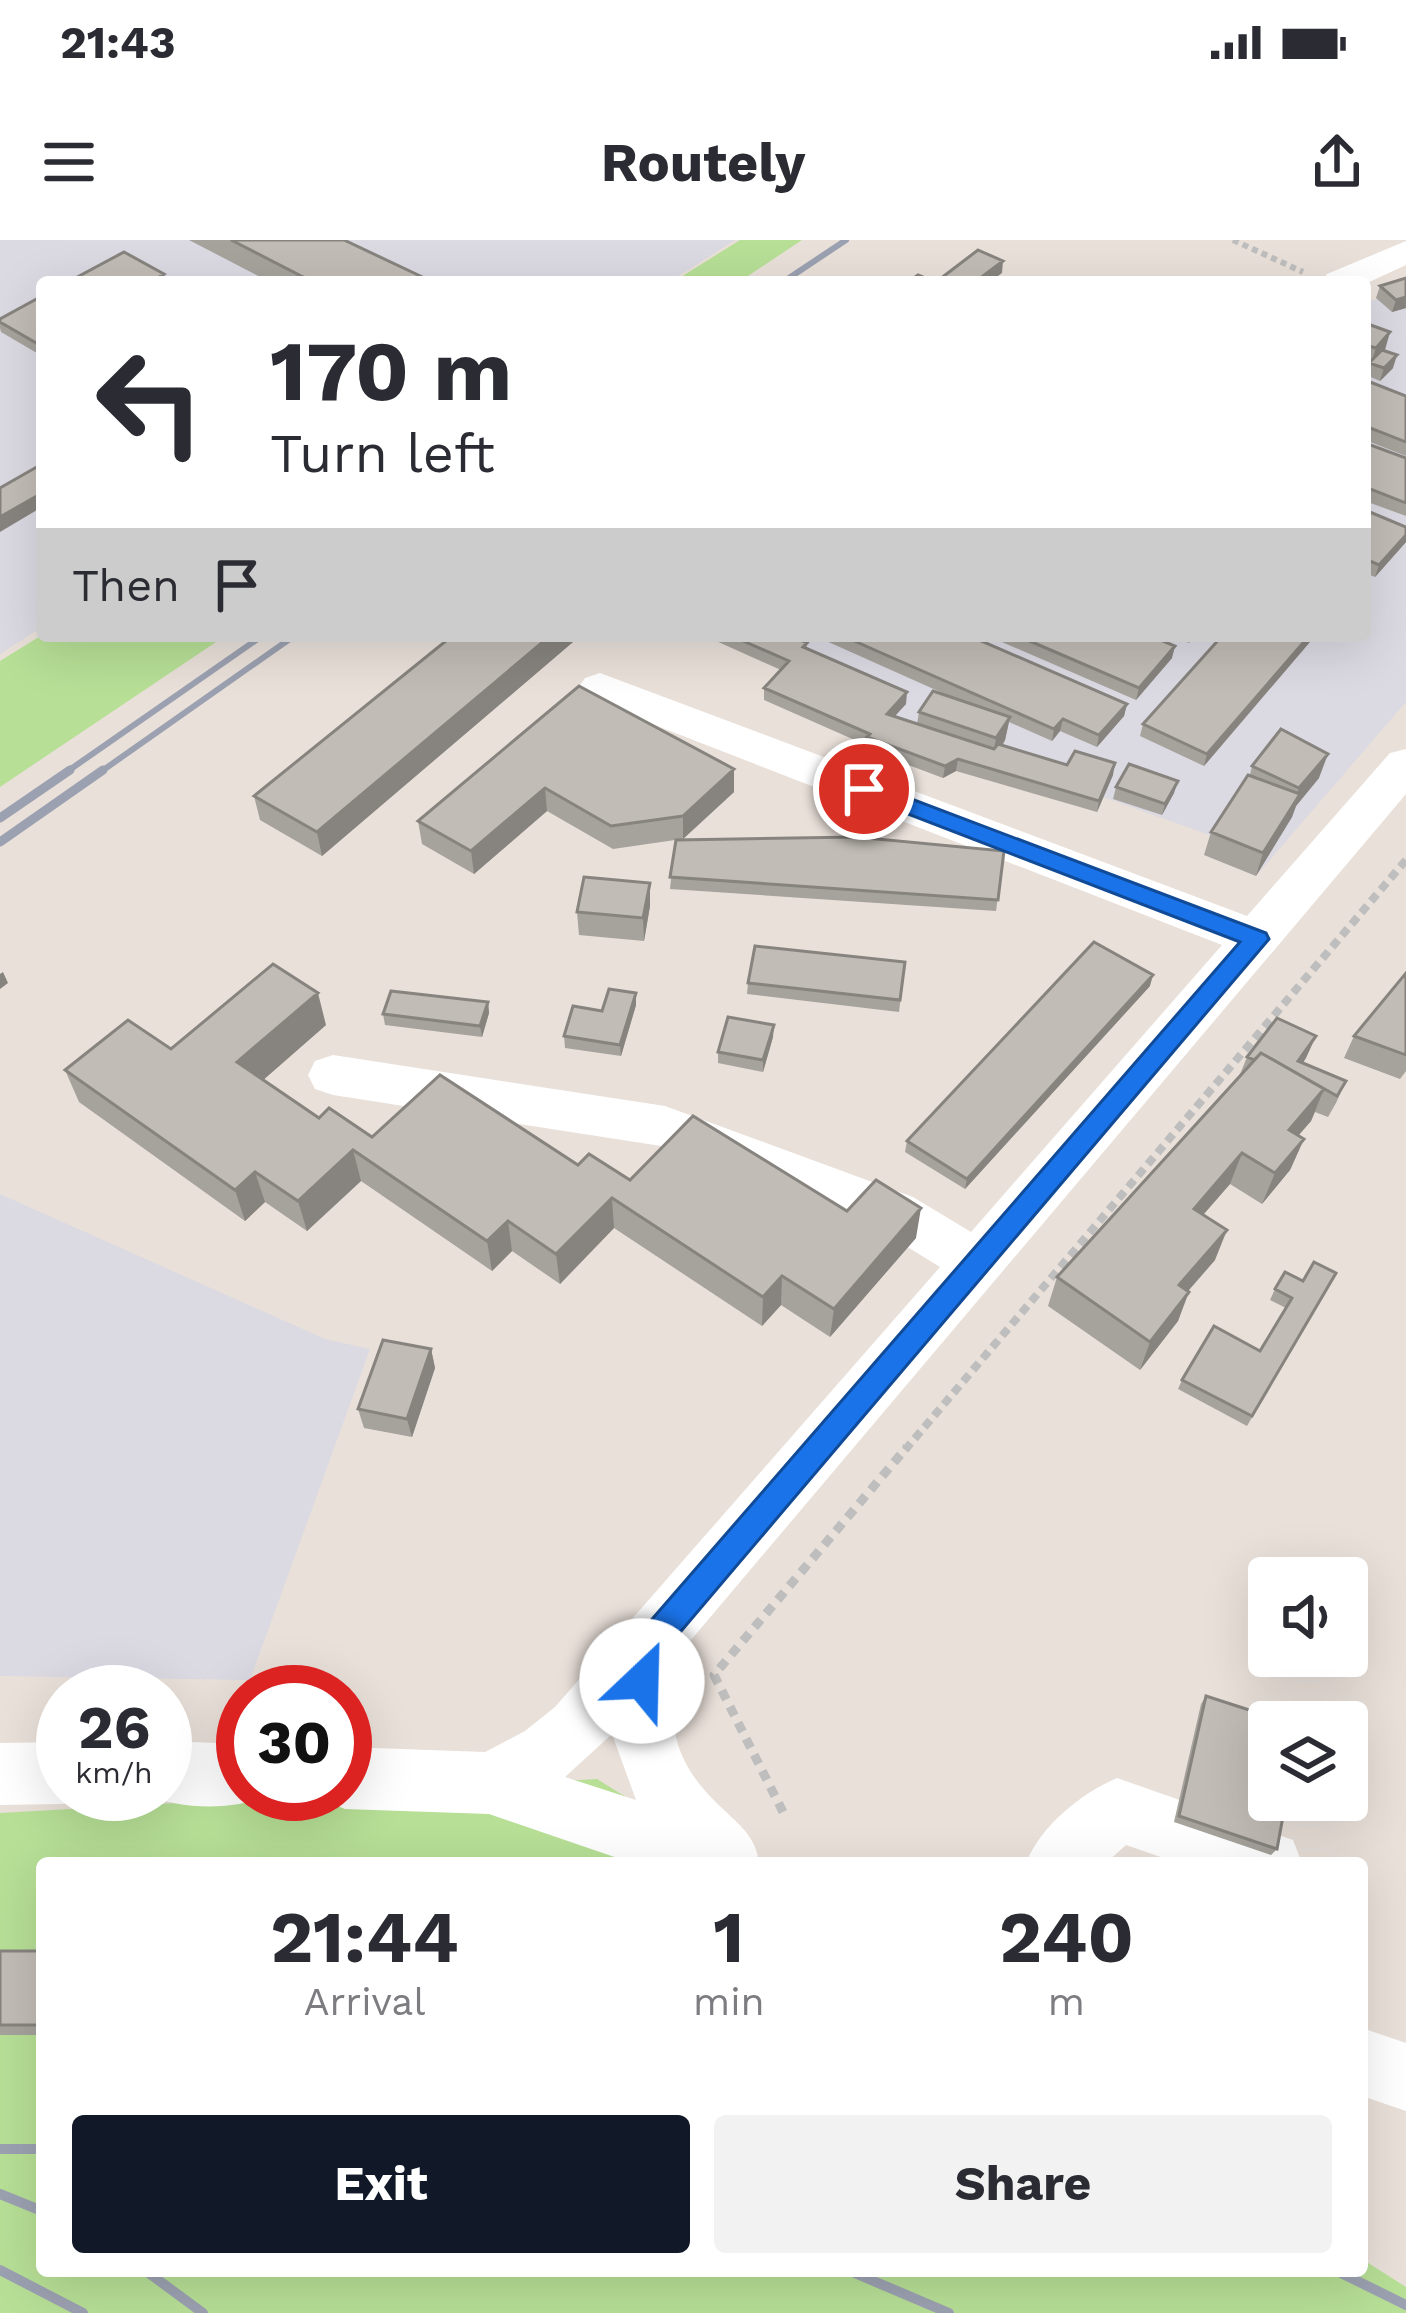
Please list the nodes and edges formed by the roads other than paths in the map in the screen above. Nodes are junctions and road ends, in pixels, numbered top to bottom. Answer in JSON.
{"nodes":[{"id":1,"x":1394,"y":240,"type":"edge"},
{"id":2,"x":1406,"y":252,"type":"edge"},
{"id":3,"x":1330,"y":276,"type":"edge"},
{"id":4,"x":600,"y":688,"type":"dead end"},
{"id":5,"x":1406,"y":764,"type":"edge"},
{"id":6,"x":1257,"y":939,"type":"junction"},
{"id":7,"x":333,"y":1075,"type":"dead end"},
{"id":8,"x":980,"y":1264,"type":"junction"},
{"id":9,"x":651,"y":1643,"type":"junction"},
{"id":10,"x":36,"y":1773,"type":"edge"},
{"id":11,"x":0,"y":1774,"type":"edge"},
{"id":12,"x":372,"y":1779,"type":"edge"},
{"id":13,"x":489,"y":1783,"type":"junction"},
{"id":14,"x":709,"y":1857,"type":"edge"},
{"id":15,"x":730,"y":1857,"type":"edge"},
{"id":16,"x":1065,"y":1857,"type":"edge"},
{"id":17,"x":1253,"y":1857,"type":"edge"},
{"id":18,"x":1368,"y":2064,"type":"edge"},
{"id":19,"x":1406,"y":2077,"type":"edge"}],
"edges":[{"from":1,"to":2,"type":"street"},
{"from":2,"to":3,"type":"street"},
{"from":4,"to":6,"type":"street"},
{"from":5,"to":6,"type":"street"},
{"from":6,"to":8,"type":"street"},
{"from":7,"to":8,"type":"street"},
{"from":8,"to":9,"type":"street"},
{"from":9,"to":13,"type":"street"},
{"from":9,"to":15,"type":"street"},
{"from":10,"to":11,"type":"street"},
{"from":12,"to":13,"type":"street"},
{"from":13,"to":14,"type":"street"},
{"from":16,"to":17,"type":"street"},
{"from":18,"to":19,"type":"street"}]}
